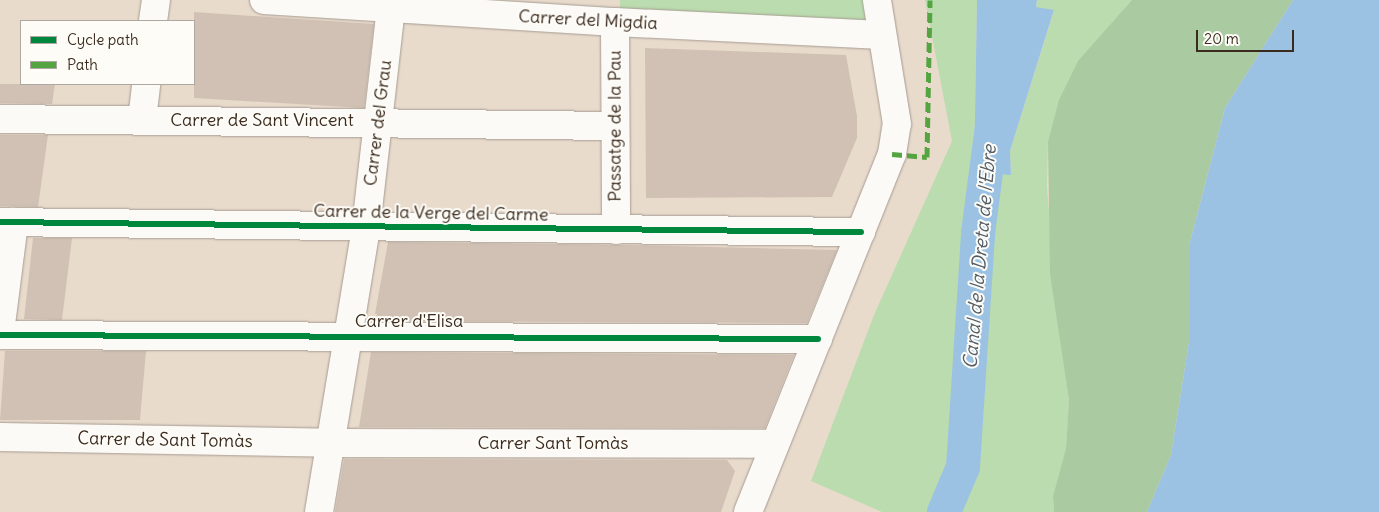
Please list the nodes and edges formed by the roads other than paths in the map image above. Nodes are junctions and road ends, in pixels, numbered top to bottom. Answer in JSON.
{"nodes":[{"id":1,"x":156,"y":0,"type":"edge"},
{"id":2,"x":264,"y":0,"type":"edge"},
{"id":3,"x":877,"y":0,"type":"edge"},
{"id":4,"x":391,"y":4,"type":"edge"},
{"id":5,"x":154,"y":20,"type":"edge"},
{"id":6,"x":615,"y":22,"type":"junction"},
{"id":7,"x":882,"y":35,"type":"junction"},
{"id":8,"x":146,"y":85,"type":"edge"},
{"id":9,"x":0,"y":119,"type":"edge"},
{"id":10,"x":142,"y":119,"type":"junction"},
{"id":11,"x":377,"y":121,"type":"junction"},
{"id":12,"x":613,"y":126,"type":"junction"},
{"id":13,"x":7,"y":222,"type":"edge"},
{"id":14,"x":366,"y":228,"type":"junction"},
{"id":15,"x":616,"y":230,"type":"junction"},
{"id":16,"x":861,"y":232,"type":"junction"},
{"id":17,"x":0,"y":334,"type":"edge"},
{"id":18,"x":348,"y":335,"type":"junction"},
{"id":19,"x":818,"y":339,"type":"junction"},
{"id":20,"x":0,"y":437,"type":"edge"},
{"id":21,"x":330,"y":443,"type":"junction"},
{"id":22,"x":776,"y":444,"type":"junction"},
{"id":23,"x":319,"y":512,"type":"edge"},
{"id":24,"x":748,"y":512,"type":"edge"}],
"edges":[{"from":1,"to":5,"type":"street"},
{"from":2,"to":4,"type":"street","name":"Carrer del Migdia"},
{"from":3,"to":7,"type":"street"},
{"from":4,"to":6,"type":"street","name":"Carrer del Migdia"},
{"from":4,"to":11,"type":"street","name":"Carrer del Grau"},
{"from":6,"to":7,"type":"street","name":"Carrer del Migdia"},
{"from":6,"to":12,"type":"street","name":"Passatge de la Pau"},
{"from":7,"to":16,"type":"street"},
{"from":8,"to":10,"type":"street"},
{"from":9,"to":10,"type":"street","name":"Carrer de Sant Vincent"},
{"from":10,"to":11,"type":"street","name":"Carrer de Sant Vincent"},
{"from":11,"to":12,"type":"street","name":"Carrer de Sant Vincent"},
{"from":11,"to":14,"type":"street","name":"Carrer del Grau"},
{"from":12,"to":15,"type":"street","name":"Passatge de la Pau"},
{"from":13,"to":14,"type":"street","name":"Carrer de la Verge del Carme"},
{"from":13,"to":17,"type":"street"},
{"from":14,"to":15,"type":"street","name":"Carrer de la Verge del Carme"},
{"from":14,"to":18,"type":"street","name":"Carrer del Grau"},
{"from":15,"to":16,"type":"street","name":"Carrer de la Verge del Carme"},
{"from":16,"to":19,"type":"street"},
{"from":17,"to":18,"type":"street","name":"Carrer d'Elisa"},
{"from":18,"to":19,"type":"street","name":"Carrer d'Elisa"},
{"from":18,"to":21,"type":"street","name":"Carrer del Grau"},
{"from":19,"to":22,"type":"street"},
{"from":20,"to":21,"type":"street","name":"Carrer de Sant Tomàs"},
{"from":21,"to":22,"type":"street","name":"Carrer Sant Tomàs"},
{"from":21,"to":23,"type":"street","name":"Carrer del Grau"},
{"from":22,"to":24,"type":"street"}]}
